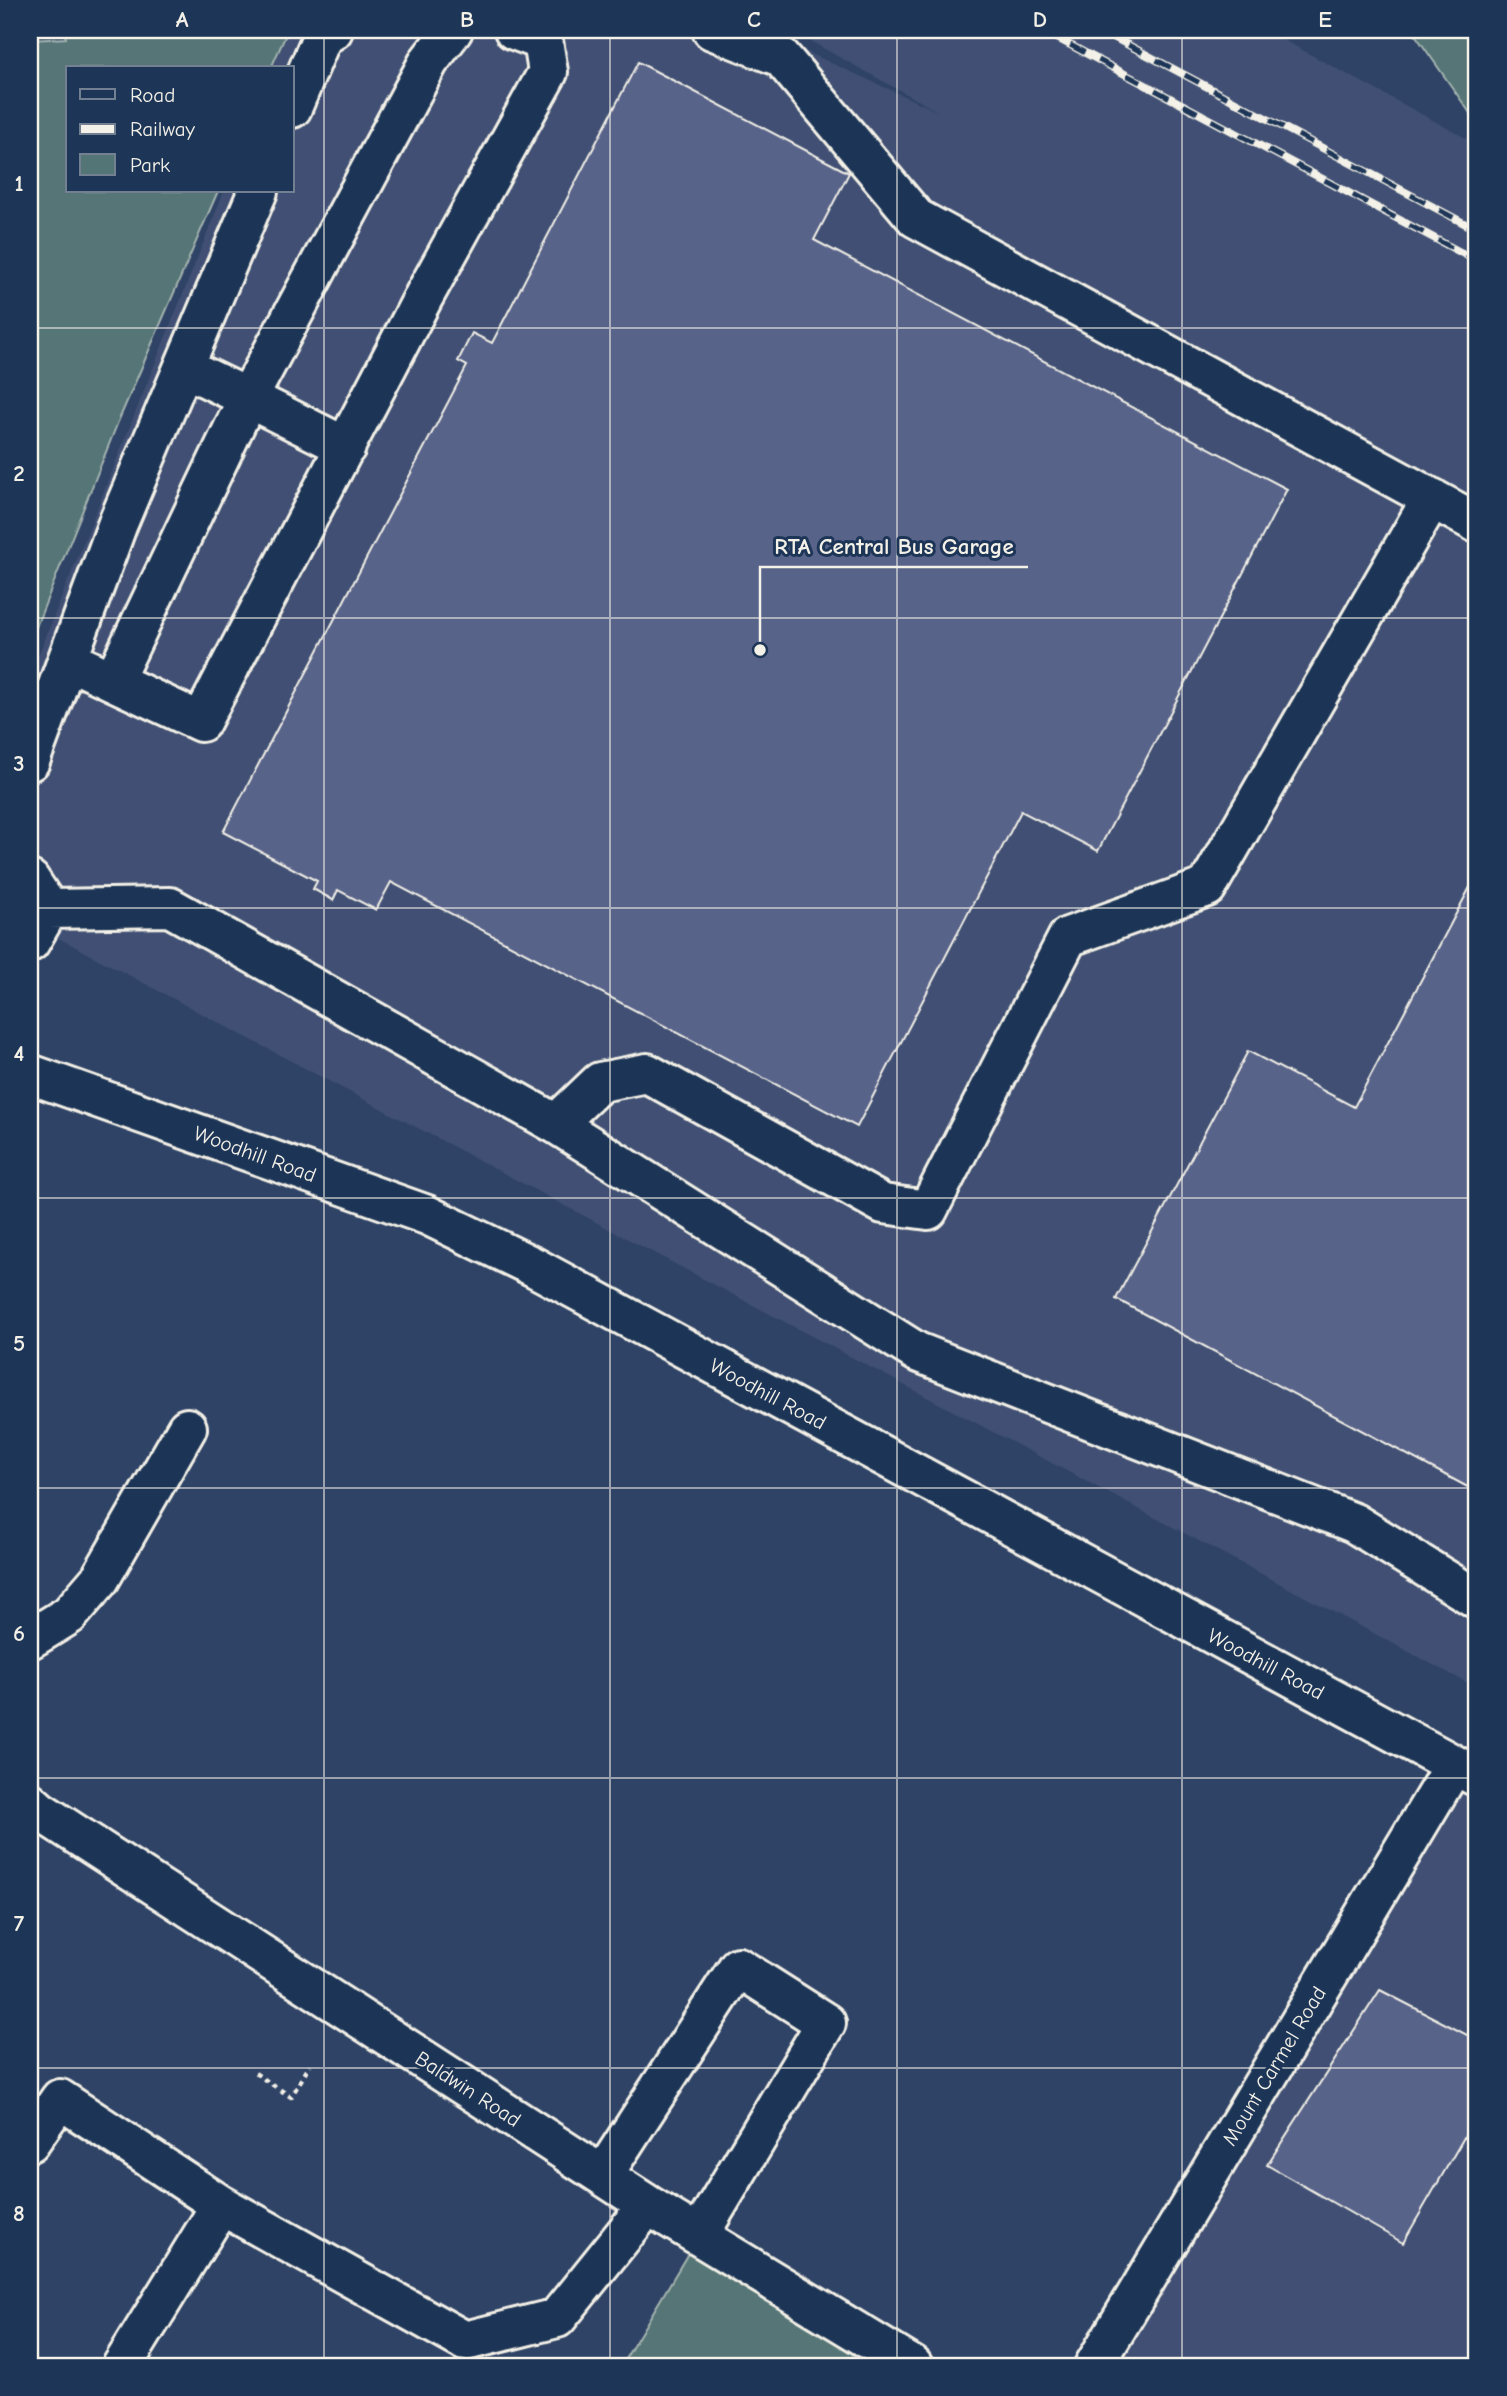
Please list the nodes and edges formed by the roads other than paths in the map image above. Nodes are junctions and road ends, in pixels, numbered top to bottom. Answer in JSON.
{"nodes":[{"id":1,"x":333,"y":30,"type":"edge"},
{"id":2,"x":453,"y":30,"type":"edge"},
{"id":3,"x":514,"y":30,"type":"edge"},
{"id":4,"x":712,"y":30,"type":"edge"},
{"id":5,"x":294,"y":103,"type":"edge"},
{"id":6,"x":258,"y":192,"type":"edge"},
{"id":7,"x":184,"y":367,"type":"junction"},
{"id":8,"x":248,"y":398,"type":"junction"},
{"id":9,"x":345,"y":447,"type":"junction"},
{"id":10,"x":1432,"y":498,"type":"junction"},
{"id":11,"x":1477,"y":523,"type":"edge"},
{"id":12,"x":68,"y":660,"type":"junction"},
{"id":13,"x":113,"y":681,"type":"junction"},
{"id":14,"x":30,"y":761,"type":"edge"},
{"id":15,"x":40,"y":895,"type":"edge"},
{"id":16,"x":30,"y":942,"type":"edge"},
{"id":17,"x":30,"y":1074,"type":"edge"},
{"id":18,"x":556,"y":1124,"type":"junction"},
{"id":19,"x":187,"y":1428,"type":"dead end"},
{"id":20,"x":1477,"y":1599,"type":"edge"},
{"id":21,"x":30,"y":1639,"type":"edge"},
{"id":22,"x":1466,"y":1771,"type":"edge"},
{"id":23,"x":30,"y":1802,"type":"edge"},
{"id":24,"x":30,"y":2142,"type":"edge"},
{"id":25,"x":603,"y":2175,"type":"junction"},
{"id":26,"x":221,"y":2205,"type":"junction"},
{"id":27,"x":648,"y":2205,"type":"junction"},
{"id":28,"x":699,"y":2235,"type":"junction"},
{"id":29,"x":122,"y":2366,"type":"edge"},
{"id":30,"x":913,"y":2366,"type":"edge"},
{"id":31,"x":1094,"y":2366,"type":"edge"}],
"edges":[{"from":1,"to":5,"type":"street"},
{"from":2,"to":8,"type":"street"},
{"from":3,"to":9,"type":"street"},
{"from":4,"to":10,"type":"street"},
{"from":6,"to":7,"type":"street"},
{"from":7,"to":8,"type":"street"},
{"from":7,"to":12,"type":"street"},
{"from":8,"to":9,"type":"street"},
{"from":8,"to":13,"type":"street"},
{"from":9,"to":13,"type":"street"},
{"from":10,"to":11,"type":"street"},
{"from":10,"to":18,"type":"street"},
{"from":12,"to":13,"type":"street"},
{"from":12,"to":14,"type":"street"},
{"from":15,"to":16,"type":"street"},
{"from":15,"to":18,"type":"street"},
{"from":17,"to":22,"type":"street","name":"Woodhill Road"},
{"from":18,"to":20,"type":"street"},
{"from":19,"to":21,"type":"street"},
{"from":22,"to":31,"type":"street","name":"Mount Carmel Road"},
{"from":23,"to":25,"type":"street","name":"Baldwin Road"},
{"from":24,"to":26,"type":"street"},
{"from":25,"to":27,"type":"street","name":"Baldwin Road"},
{"from":25,"to":28,"type":"street"},
{"from":26,"to":27,"type":"street"},
{"from":26,"to":29,"type":"street"},
{"from":27,"to":28,"type":"street","name":"Baldwin Road"},
{"from":28,"to":30,"type":"street","name":"Baldwin Road"}]}
